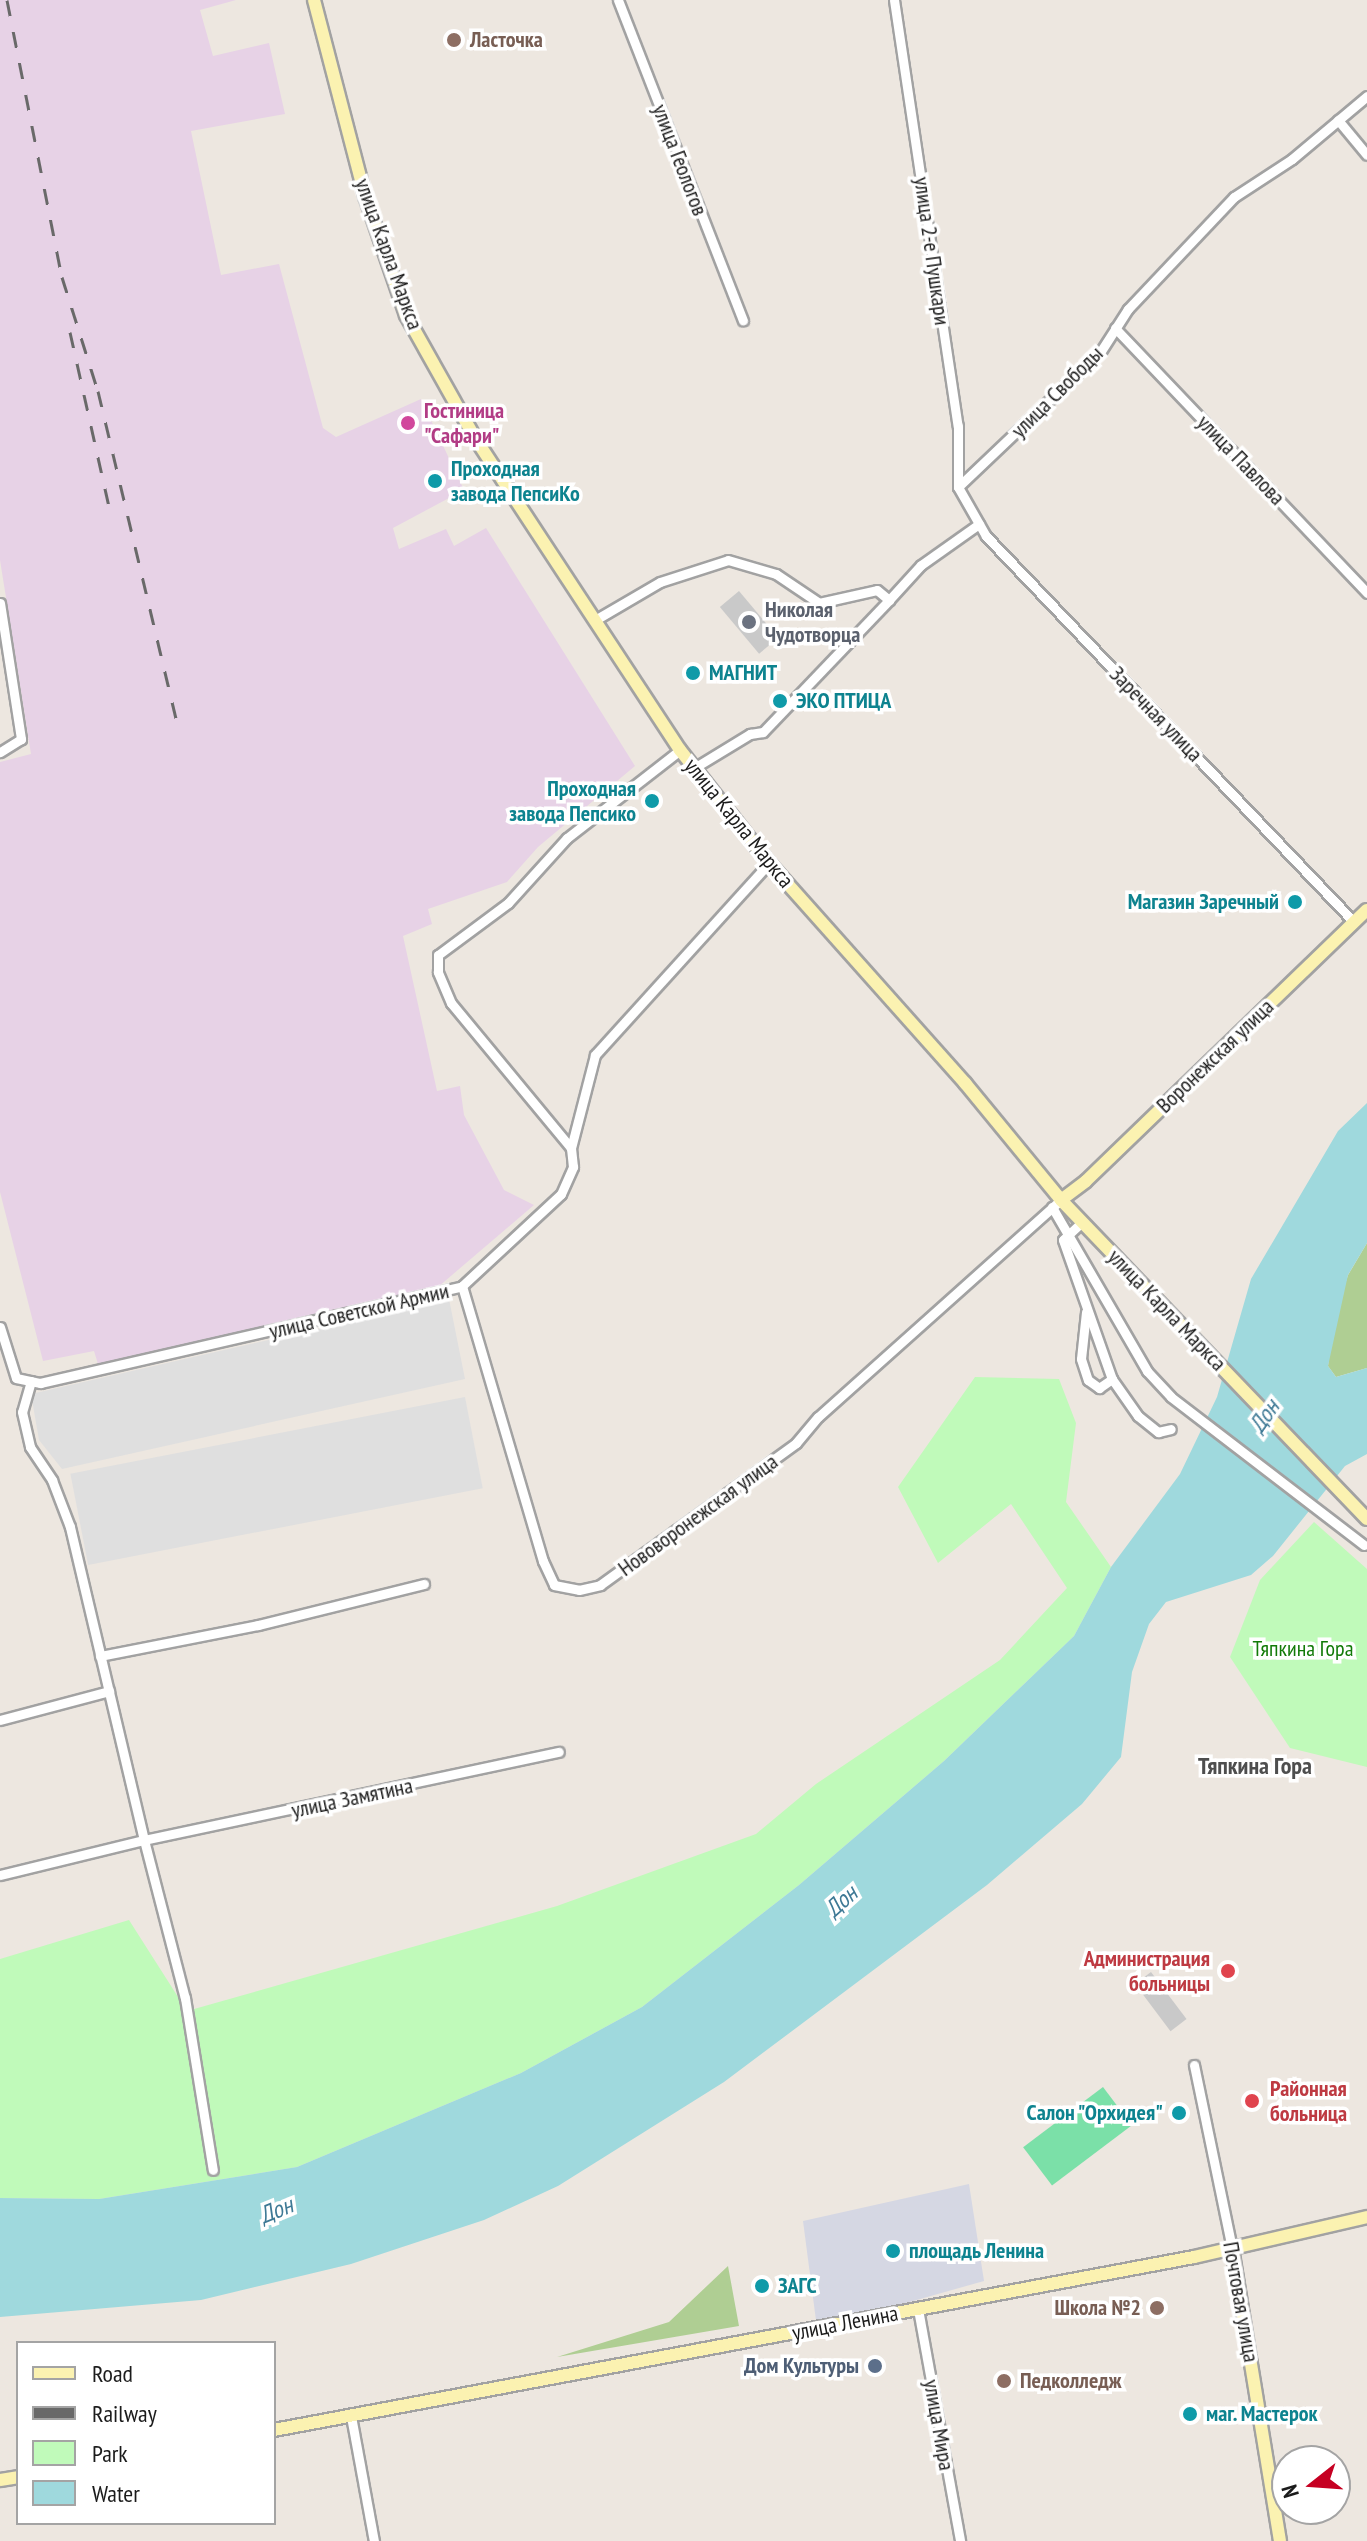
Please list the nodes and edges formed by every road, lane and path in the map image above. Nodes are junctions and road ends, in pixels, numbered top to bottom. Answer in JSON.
{"nodes":[{"id":1,"x":314,"y":0,"type":"edge"},
{"id":2,"x":618,"y":0,"type":"edge"},
{"id":3,"x":894,"y":0,"type":"edge"},
{"id":4,"x":1367,"y":96,"type":"edge"},
{"id":5,"x":1338,"y":120,"type":"junction"},
{"id":6,"x":1367,"y":155,"type":"edge"},
{"id":7,"x":743,"y":321,"type":"dead end"},
{"id":8,"x":1115,"y":328,"type":"junction"},
{"id":9,"x":958,"y":487,"type":"junction"},
{"id":10,"x":979,"y":524,"type":"junction"},
{"id":11,"x":1367,"y":593,"type":"edge"},
{"id":12,"x":889,"y":600,"type":"junction"},
{"id":13,"x":0,"y":603,"type":"edge"},
{"id":14,"x":595,"y":620,"type":"junction"},
{"id":15,"x":680,"y":750,"type":"junction"},
{"id":16,"x":0,"y":752,"type":"edge"},
{"id":17,"x":694,"y":768,"type":"junction"},
{"id":18,"x":769,"y":863,"type":"junction"},
{"id":19,"x":1367,"y":910,"type":"edge"},
{"id":20,"x":1354,"y":922,"type":"junction"},
{"id":21,"x":571,"y":1148,"type":"junction"},
{"id":22,"x":1056,"y":1203,"type":"junction"},
{"id":23,"x":1082,"y":1222,"type":"junction"},
{"id":24,"x":1067,"y":1232,"type":"junction"},
{"id":25,"x":462,"y":1286,"type":"junction"},
{"id":26,"x":1087,"y":1308,"type":"junction"},
{"id":27,"x":0,"y":1327,"type":"edge"},
{"id":28,"x":1112,"y":1379,"type":"junction"},
{"id":29,"x":31,"y":1381,"type":"junction"},
{"id":30,"x":1171,"y":1429,"type":"dead end"},
{"id":31,"x":1367,"y":1519,"type":"edge"},
{"id":32,"x":1364,"y":1545,"type":"dead end"},
{"id":33,"x":424,"y":1584,"type":"dead end"},
{"id":34,"x":100,"y":1656,"type":"junction"},
{"id":35,"x":109,"y":1691,"type":"junction"},
{"id":36,"x":0,"y":1720,"type":"edge"},
{"id":37,"x":559,"y":1752,"type":"dead end"},
{"id":38,"x":144,"y":1840,"type":"junction"},
{"id":39,"x":0,"y":1875,"type":"edge"},
{"id":40,"x":1194,"y":2065,"type":"dead end"},
{"id":41,"x":213,"y":2170,"type":"dead end"},
{"id":42,"x":1367,"y":2217,"type":"edge"},
{"id":43,"x":1232,"y":2248,"type":"junction"},
{"id":44,"x":918,"y":2309,"type":"junction"},
{"id":45,"x":351,"y":2416,"type":"junction"},
{"id":46,"x":276,"y":2430,"type":"edge"},
{"id":47,"x":374,"y":2541,"type":"edge"},
{"id":48,"x":960,"y":2541,"type":"edge"},
{"id":49,"x":1280,"y":2541,"type":"edge"}],
"edges":[{"from":1,"to":14,"type":"main road","name":"улица Карла Маркса"},
{"from":2,"to":7,"type":"street","name":"улица Геологов"},
{"from":3,"to":9,"type":"street","name":"улица 2-е Пушкари"},
{"from":4,"to":5,"type":"street"},
{"from":5,"to":6,"type":"street"},
{"from":5,"to":8,"type":"street","name":"улица Свободы"},
{"from":8,"to":9,"type":"street","name":"улица Свободы"},
{"from":8,"to":11,"type":"street","name":"улица Павлова"},
{"from":9,"to":10,"type":"street","name":"Заречная улица"},
{"from":10,"to":12,"type":"street"},
{"from":10,"to":20,"type":"street","name":"Заречная улица"},
{"from":12,"to":14,"type":"street"},
{"from":12,"to":17,"type":"street"},
{"from":13,"to":16,"type":"street"},
{"from":14,"to":15,"type":"main road","name":"улица Карла Маркса"},
{"from":15,"to":17,"type":"main road","name":"улица Карла Маркса"},
{"from":15,"to":21,"type":"street"},
{"from":17,"to":18,"type":"main road","name":"улица Карла Маркса"},
{"from":18,"to":21,"type":"street","name":"улица Советской Армии"},
{"from":18,"to":22,"type":"main road","name":"улица Карла Маркса"},
{"from":19,"to":20,"type":"main road","name":"Воронежская улица"},
{"from":20,"to":22,"type":"main road","name":"Воронежская улица"},
{"from":21,"to":25,"type":"street","name":"улица Советской Армии"},
{"from":22,"to":23,"type":"main road","name":"улица Карла Маркса"},
{"from":22,"to":24,"type":"street","name":"улица Карла Маркса"},
{"from":22,"to":25,"type":"street","name":"Нововоронежская улица"},
{"from":23,"to":24,"type":"street"},
{"from":23,"to":31,"type":"main road","name":"улица Карла Маркса"},
{"from":24,"to":26,"type":"street"},
{"from":24,"to":32,"type":"street","name":"улица Карла Маркса"},
{"from":25,"to":29,"type":"street","name":"улица Советской Армии"},
{"from":26,"to":28,"type":"street"},
{"from":26,"to":28,"type":"street"},
{"from":27,"to":29,"type":"street"},
{"from":28,"to":30,"type":"street"},
{"from":29,"to":34,"type":"street"},
{"from":33,"to":34,"type":"street"},
{"from":34,"to":35,"type":"street"},
{"from":35,"to":36,"type":"street"},
{"from":35,"to":38,"type":"street"},
{"from":37,"to":38,"type":"street","name":"улица Замятина"},
{"from":38,"to":39,"type":"street","name":"улица Замятина"},
{"from":38,"to":41,"type":"street"},
{"from":40,"to":43,"type":"street","name":"Почтовая улица"},
{"from":42,"to":43,"type":"main road","name":"улица Ленина"},
{"from":43,"to":44,"type":"main road","name":"улица Ленина"},
{"from":43,"to":49,"type":"main road","name":"Почтовая улица"},
{"from":44,"to":45,"type":"main road","name":"улица Ленина"},
{"from":44,"to":48,"type":"street","name":"улица Мира"},
{"from":45,"to":46,"type":"main road","name":"улица Ленина"},
{"from":45,"to":47,"type":"street"}]}
